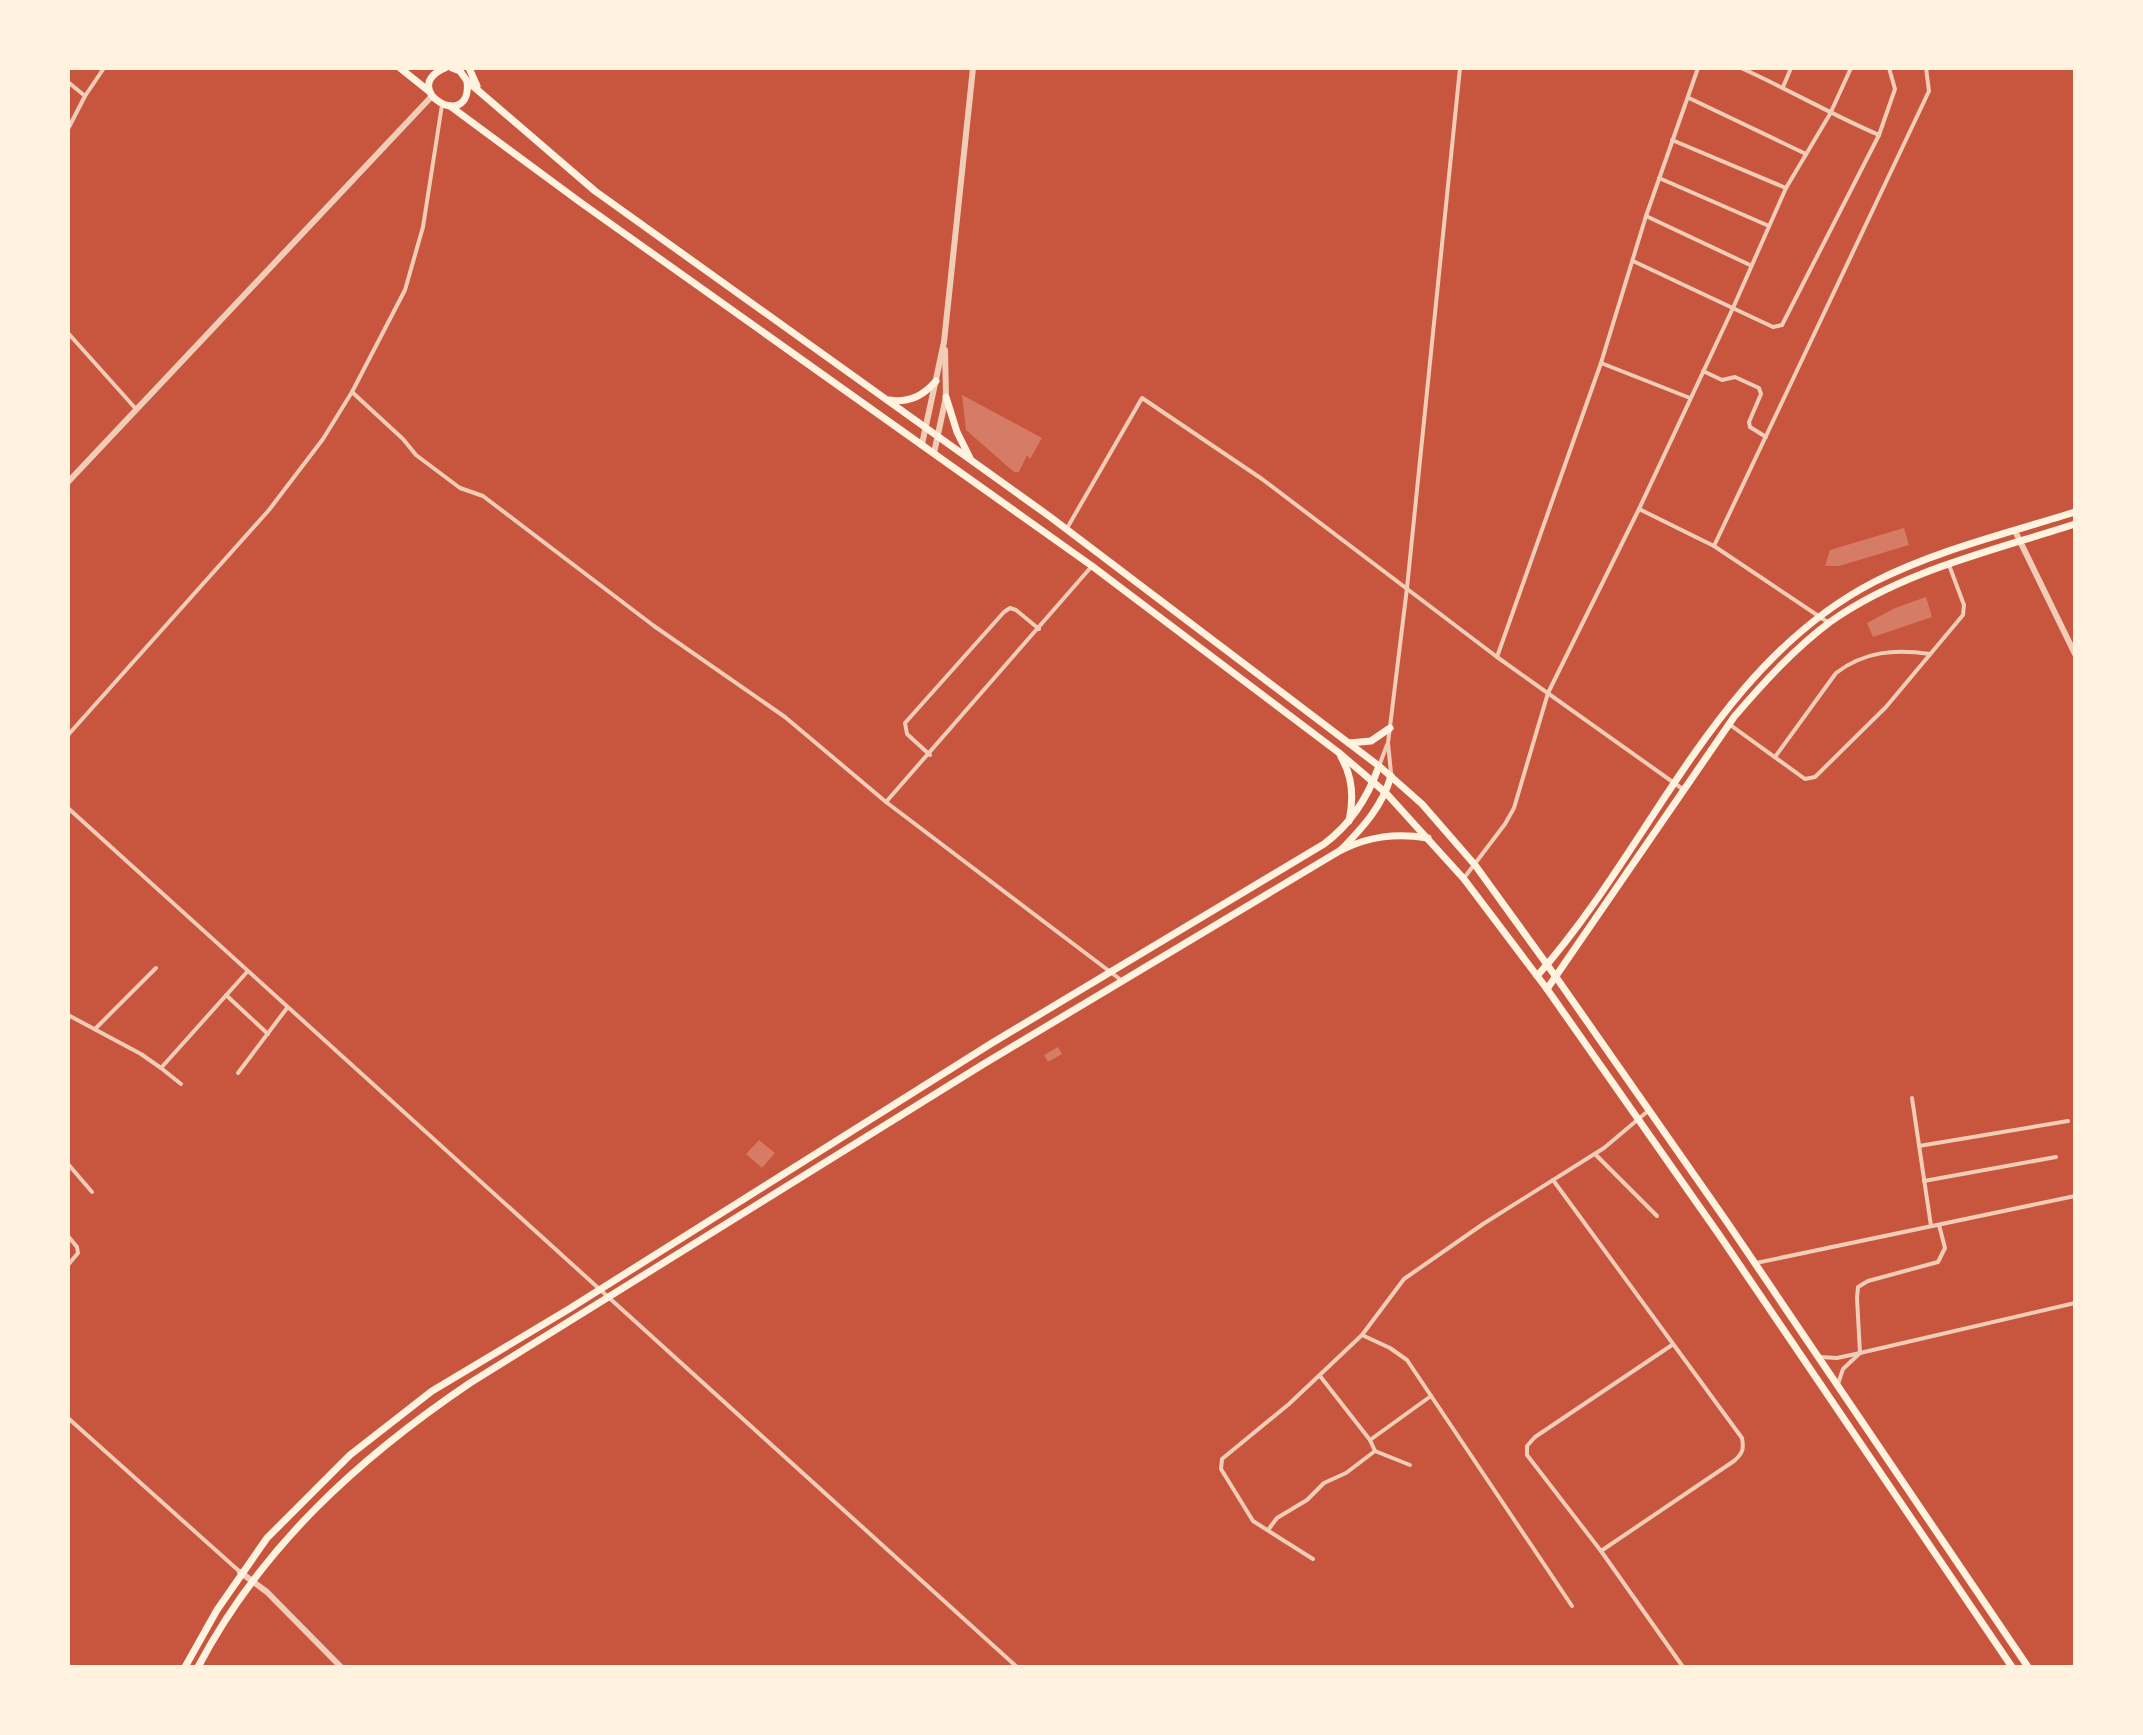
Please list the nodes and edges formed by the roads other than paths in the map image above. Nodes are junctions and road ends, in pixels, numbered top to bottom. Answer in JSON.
{"nodes":[{"id":1,"x":104,"y":68,"type":"edge"},
{"id":2,"x":400,"y":68,"type":"edge"},
{"id":3,"x":445,"y":68,"type":"edge"},
{"id":4,"x":452,"y":68,"type":"edge"},
{"id":5,"x":469,"y":68,"type":"edge"},
{"id":6,"x":973,"y":68,"type":"edge"},
{"id":7,"x":1460,"y":68,"type":"edge"},
{"id":8,"x":1698,"y":68,"type":"edge"},
{"id":9,"x":1741,"y":68,"type":"edge"},
{"id":10,"x":1791,"y":68,"type":"edge"},
{"id":11,"x":1851,"y":68,"type":"edge"},
{"id":12,"x":1889,"y":68,"type":"edge"},
{"id":13,"x":1926,"y":68,"type":"edge"},
{"id":14,"x":467,"y":81,"type":"junction"},
{"id":15,"x":68,"y":82,"type":"edge"},
{"id":16,"x":1783,"y":87,"type":"junction"},
{"id":17,"x":480,"y":92,"type":"junction"},
{"id":18,"x":431,"y":94,"type":"junction"},
{"id":19,"x":85,"y":96,"type":"junction"},
{"id":20,"x":1689,"y":98,"type":"junction"},
{"id":21,"x":446,"y":106,"type":"junction"},
{"id":22,"x":1830,"y":114,"type":"junction"},
{"id":23,"x":68,"y":129,"type":"edge"},
{"id":24,"x":1879,"y":135,"type":"junction"},
{"id":25,"x":1672,"y":140,"type":"junction"},
{"id":26,"x":1806,"y":154,"type":"junction"},
{"id":27,"x":1659,"y":178,"type":"junction"},
{"id":28,"x":1786,"y":188,"type":"junction"},
{"id":29,"x":1646,"y":216,"type":"junction"},
{"id":30,"x":1769,"y":226,"type":"junction"},
{"id":31,"x":1632,"y":261,"type":"junction"},
{"id":32,"x":1750,"y":265,"type":"junction"},
{"id":33,"x":1733,"y":308,"type":"junction"},
{"id":34,"x":68,"y":333,"type":"edge"},
{"id":35,"x":944,"y":342,"type":"junction"},
{"id":36,"x":1601,"y":363,"type":"junction"},
{"id":37,"x":1702,"y":371,"type":"junction"},
{"id":38,"x":936,"y":381,"type":"junction"},
{"id":39,"x":352,"y":392,"type":"junction"},
{"id":40,"x":946,"y":397,"type":"junction"},
{"id":41,"x":1690,"y":398,"type":"junction"},
{"id":42,"x":883,"y":399,"type":"junction"},
{"id":43,"x":136,"y":409,"type":"junction"},
{"id":44,"x":927,"y":429,"type":"junction"},
{"id":45,"x":938,"y":436,"type":"junction"},
{"id":46,"x":1766,"y":437,"type":"junction"},
{"id":47,"x":922,"y":444,"type":"junction"},
{"id":48,"x":934,"y":453,"type":"junction"},
{"id":49,"x":973,"y":463,"type":"junction"},
{"id":50,"x":68,"y":482,"type":"edge"},
{"id":51,"x":1639,"y":509,"type":"junction"},
{"id":52,"x":2075,"y":512,"type":"edge"},
{"id":53,"x":2075,"y":524,"type":"edge"},
{"id":54,"x":1066,"y":530,"type":"junction"},
{"id":55,"x":2015,"y":531,"type":"junction"},
{"id":56,"x":2020,"y":542,"type":"junction"},
{"id":57,"x":1714,"y":546,"type":"junction"},
{"id":58,"x":1949,"y":565,"type":"junction"},
{"id":59,"x":1092,"y":566,"type":"junction"},
{"id":60,"x":1407,"y":588,"type":"junction"},
{"id":61,"x":1820,"y":616,"type":"junction"},
{"id":62,"x":1830,"y":623,"type":"junction"},
{"id":63,"x":1039,"y":629,"type":"junction"},
{"id":64,"x":1930,"y":654,"type":"junction"},
{"id":65,"x":2075,"y":654,"type":"edge"},
{"id":66,"x":1497,"y":657,"type":"junction"},
{"id":67,"x":1548,"y":693,"type":"junction"},
{"id":68,"x":1729,"y":724,"type":"junction"},
{"id":69,"x":1390,"y":728,"type":"junction"},
{"id":70,"x":68,"y":735,"type":"edge"},
{"id":71,"x":1348,"y":743,"type":"junction"},
{"id":72,"x":1388,"y":743,"type":"junction"},
{"id":73,"x":1338,"y":752,"type":"junction"},
{"id":74,"x":930,"y":755,"type":"junction"},
{"id":75,"x":1775,"y":757,"type":"junction"},
{"id":76,"x":1379,"y":766,"type":"junction"},
{"id":77,"x":1391,"y":776,"type":"junction"},
{"id":78,"x":1373,"y":783,"type":"junction"},
{"id":79,"x":1674,"y":783,"type":"junction"},
{"id":80,"x":1684,"y":790,"type":"junction"},
{"id":81,"x":1386,"y":793,"type":"junction"},
{"id":82,"x":886,"y":802,"type":"junction"},
{"id":83,"x":68,"y":808,"type":"edge"},
{"id":84,"x":1349,"y":821,"type":"junction"},
{"id":85,"x":1428,"y":838,"type":"junction"},
{"id":86,"x":1341,"y":850,"type":"junction"},
{"id":87,"x":1475,"y":865,"type":"junction"},
{"id":88,"x":1464,"y":879,"type":"junction"},
{"id":89,"x":1547,"y":965,"type":"junction"},
{"id":90,"x":156,"y":968,"type":"dead end"},
{"id":91,"x":247,"y":972,"type":"junction"},
{"id":92,"x":1109,"y":972,"type":"junction"},
{"id":93,"x":1537,"y":976,"type":"junction"},
{"id":94,"x":1556,"y":977,"type":"junction"},
{"id":95,"x":1122,"y":981,"type":"junction"},
{"id":96,"x":1547,"y":989,"type":"junction"},
{"id":97,"x":226,"y":995,"type":"junction"},
{"id":98,"x":287,"y":1008,"type":"junction"},
{"id":99,"x":68,"y":1015,"type":"edge"},
{"id":100,"x":95,"y":1029,"type":"junction"},
{"id":101,"x":268,"y":1034,"type":"junction"},
{"id":102,"x":161,"y":1068,"type":"junction"},
{"id":103,"x":238,"y":1073,"type":"dead end"},
{"id":104,"x":181,"y":1084,"type":"dead end"},
{"id":105,"x":1912,"y":1098,"type":"dead end"},
{"id":106,"x":1650,"y":1109,"type":"junction"},
{"id":107,"x":1637,"y":1120,"type":"junction"},
{"id":108,"x":2068,"y":1121,"type":"dead end"},
{"id":109,"x":1919,"y":1146,"type":"junction"},
{"id":110,"x":1595,"y":1154,"type":"junction"},
{"id":111,"x":2056,"y":1157,"type":"dead end"},
{"id":112,"x":68,"y":1164,"type":"edge"},
{"id":113,"x":1553,"y":1180,"type":"junction"},
{"id":114,"x":1924,"y":1181,"type":"junction"},
{"id":115,"x":92,"y":1192,"type":"dead end"},
{"id":116,"x":2075,"y":1196,"type":"edge"},
{"id":117,"x":1657,"y":1216,"type":"dead end"},
{"id":118,"x":1939,"y":1225,"type":"junction"},
{"id":119,"x":1931,"y":1227,"type":"junction"},
{"id":120,"x":68,"y":1236,"type":"edge"},
{"id":121,"x":1754,"y":1263,"type":"junction"},
{"id":122,"x":68,"y":1265,"type":"edge"},
{"id":123,"x":599,"y":1289,"type":"junction"},
{"id":124,"x":608,"y":1299,"type":"junction"},
{"id":125,"x":2075,"y":1303,"type":"edge"},
{"id":126,"x":1362,"y":1335,"type":"junction"},
{"id":127,"x":1672,"y":1345,"type":"junction"},
{"id":128,"x":1860,"y":1353,"type":"junction"},
{"id":129,"x":1815,"y":1356,"type":"junction"},
{"id":130,"x":1320,"y":1376,"type":"junction"},
{"id":131,"x":1838,"y":1387,"type":"junction"},
{"id":132,"x":1431,"y":1396,"type":"junction"},
{"id":133,"x":68,"y":1418,"type":"edge"},
{"id":134,"x":1370,"y":1440,"type":"junction"},
{"id":135,"x":1375,"y":1451,"type":"junction"},
{"id":136,"x":1410,"y":1465,"type":"dead end"},
{"id":137,"x":1268,"y":1530,"type":"junction"},
{"id":138,"x":1601,"y":1551,"type":"junction"},
{"id":139,"x":1313,"y":1559,"type":"dead end"},
{"id":140,"x":240,"y":1572,"type":"junction"},
{"id":141,"x":252,"y":1581,"type":"junction"},
{"id":142,"x":1572,"y":1606,"type":"dead end"},
{"id":143,"x":185,"y":1667,"type":"edge"},
{"id":144,"x":198,"y":1667,"type":"edge"},
{"id":145,"x":341,"y":1667,"type":"edge"},
{"id":146,"x":1017,"y":1667,"type":"edge"},
{"id":147,"x":1683,"y":1667,"type":"edge"},
{"id":148,"x":2012,"y":1667,"type":"edge"},
{"id":149,"x":2028,"y":1667,"type":"edge"}],
"edges":[{"from":1,"to":19,"type":"street"},
{"from":2,"to":18,"type":"main road"},
{"from":3,"to":18,"type":"main road"},
{"from":4,"to":14,"type":"main road"},
{"from":5,"to":17,"type":"main road"},
{"from":6,"to":35,"type":"street"},
{"from":7,"to":60,"type":"street"},
{"from":8,"to":20,"type":"street"},
{"from":9,"to":16,"type":"street"},
{"from":10,"to":16,"type":"street"},
{"from":11,"to":22,"type":"street"},
{"from":12,"to":24,"type":"street"},
{"from":13,"to":46,"type":"street"},
{"from":14,"to":17,"type":"main road"},
{"from":14,"to":21,"type":"main road"},
{"from":15,"to":19,"type":"street"},
{"from":16,"to":22,"type":"street"},
{"from":17,"to":42,"type":"main road"},
{"from":18,"to":21,"type":"main road"},
{"from":18,"to":43,"type":"street"},
{"from":19,"to":23,"type":"street"},
{"from":20,"to":25,"type":"street"},
{"from":20,"to":26,"type":"street"},
{"from":21,"to":39,"type":"street"},
{"from":21,"to":47,"type":"main road"},
{"from":22,"to":24,"type":"street"},
{"from":22,"to":26,"type":"street"},
{"from":24,"to":33,"type":"street"},
{"from":25,"to":27,"type":"street"},
{"from":25,"to":28,"type":"street"},
{"from":26,"to":28,"type":"street"},
{"from":27,"to":29,"type":"street"},
{"from":27,"to":30,"type":"street"},
{"from":28,"to":30,"type":"street"},
{"from":29,"to":31,"type":"street"},
{"from":29,"to":32,"type":"street"},
{"from":30,"to":32,"type":"street"},
{"from":31,"to":33,"type":"street"},
{"from":31,"to":36,"type":"street"},
{"from":32,"to":33,"type":"street"},
{"from":33,"to":37,"type":"street"},
{"from":34,"to":43,"type":"street"},
{"from":35,"to":38,"type":"street"},
{"from":35,"to":40,"type":"street"},
{"from":36,"to":41,"type":"street"},
{"from":36,"to":66,"type":"street"},
{"from":37,"to":41,"type":"street"},
{"from":37,"to":46,"type":"street"},
{"from":38,"to":42,"type":"main road"},
{"from":38,"to":44,"type":"street"},
{"from":39,"to":70,"type":"street"},
{"from":39,"to":82,"type":"street"},
{"from":40,"to":45,"type":"street"},
{"from":40,"to":49,"type":"main road"},
{"from":41,"to":51,"type":"street"},
{"from":42,"to":44,"type":"main road"},
{"from":43,"to":50,"type":"street"},
{"from":44,"to":45,"type":"main road"},
{"from":44,"to":47,"type":"street"},
{"from":45,"to":48,"type":"street"},
{"from":45,"to":49,"type":"main road"},
{"from":46,"to":57,"type":"street"},
{"from":47,"to":48,"type":"main road"},
{"from":48,"to":59,"type":"main road"},
{"from":49,"to":54,"type":"main road"},
{"from":51,"to":57,"type":"street"},
{"from":51,"to":67,"type":"street"},
{"from":52,"to":55,"type":"main road"},
{"from":53,"to":56,"type":"main road"},
{"from":54,"to":60,"type":"street"},
{"from":54,"to":71,"type":"main road"},
{"from":55,"to":56,"type":"street"},
{"from":55,"to":61,"type":"main road"},
{"from":56,"to":58,"type":"main road"},
{"from":56,"to":65,"type":"street"},
{"from":57,"to":61,"type":"street"},
{"from":58,"to":62,"type":"main road"},
{"from":58,"to":64,"type":"street"},
{"from":59,"to":63,"type":"street"},
{"from":59,"to":73,"type":"main road"},
{"from":60,"to":66,"type":"street"},
{"from":60,"to":69,"type":"street"},
{"from":61,"to":62,"type":"street"},
{"from":61,"to":79,"type":"main road"},
{"from":62,"to":68,"type":"main road"},
{"from":63,"to":74,"type":"street"},
{"from":63,"to":74,"type":"street"},
{"from":64,"to":75,"type":"street"},
{"from":64,"to":75,"type":"street"},
{"from":66,"to":67,"type":"street"},
{"from":67,"to":79,"type":"street"},
{"from":67,"to":87,"type":"street"},
{"from":68,"to":75,"type":"street"},
{"from":68,"to":80,"type":"main road"},
{"from":69,"to":71,"type":"main road"},
{"from":69,"to":72,"type":"street"},
{"from":71,"to":76,"type":"main road"},
{"from":72,"to":76,"type":"street"},
{"from":72,"to":77,"type":"street"},
{"from":73,"to":78,"type":"main road"},
{"from":73,"to":84,"type":"main road"},
{"from":74,"to":82,"type":"street"},
{"from":76,"to":77,"type":"main road"},
{"from":76,"to":78,"type":"main road"},
{"from":77,"to":81,"type":"main road"},
{"from":77,"to":87,"type":"main road"},
{"from":78,"to":81,"type":"main road"},
{"from":78,"to":84,"type":"main road"},
{"from":79,"to":80,"type":"street"},
{"from":79,"to":89,"type":"main road"},
{"from":80,"to":94,"type":"main road"},
{"from":81,"to":85,"type":"main road"},
{"from":81,"to":86,"type":"main road"},
{"from":82,"to":92,"type":"street"},
{"from":83,"to":91,"type":"street"},
{"from":84,"to":92,"type":"main road"},
{"from":85,"to":86,"type":"main road"},
{"from":85,"to":88,"type":"main road"},
{"from":86,"to":95,"type":"main road"},
{"from":87,"to":88,"type":"street"},
{"from":87,"to":89,"type":"main road"},
{"from":88,"to":93,"type":"main road"},
{"from":89,"to":93,"type":"main road"},
{"from":89,"to":94,"type":"main road"},
{"from":90,"to":100,"type":"street"},
{"from":91,"to":97,"type":"street"},
{"from":91,"to":98,"type":"street"},
{"from":92,"to":95,"type":"street"},
{"from":92,"to":123,"type":"main road"},
{"from":93,"to":96,"type":"main road"},
{"from":94,"to":96,"type":"main road"},
{"from":94,"to":106,"type":"main road"},
{"from":95,"to":124,"type":"main road"},
{"from":96,"to":107,"type":"main road"},
{"from":97,"to":101,"type":"street"},
{"from":97,"to":102,"type":"street"},
{"from":98,"to":101,"type":"street"},
{"from":98,"to":123,"type":"street"},
{"from":99,"to":100,"type":"street"},
{"from":100,"to":102,"type":"street"},
{"from":101,"to":103,"type":"street"},
{"from":102,"to":104,"type":"street"},
{"from":105,"to":109,"type":"street"},
{"from":106,"to":107,"type":"street"},
{"from":106,"to":121,"type":"main road"},
{"from":107,"to":110,"type":"street"},
{"from":107,"to":148,"type":"main road"},
{"from":108,"to":109,"type":"street"},
{"from":109,"to":114,"type":"street"},
{"from":110,"to":113,"type":"street"},
{"from":110,"to":117,"type":"street"},
{"from":111,"to":114,"type":"street"},
{"from":112,"to":115,"type":"street"},
{"from":113,"to":126,"type":"street"},
{"from":113,"to":127,"type":"street"},
{"from":114,"to":119,"type":"street"},
{"from":116,"to":118,"type":"street"},
{"from":118,"to":119,"type":"street"},
{"from":118,"to":128,"type":"street"},
{"from":119,"to":121,"type":"street"},
{"from":120,"to":122,"type":"street"},
{"from":121,"to":129,"type":"main road"},
{"from":123,"to":124,"type":"street"},
{"from":123,"to":140,"type":"main road"},
{"from":124,"to":141,"type":"main road"},
{"from":124,"to":146,"type":"street"},
{"from":125,"to":128,"type":"street"},
{"from":126,"to":130,"type":"street"},
{"from":126,"to":132,"type":"street"},
{"from":127,"to":138,"type":"street"},
{"from":127,"to":138,"type":"street"},
{"from":128,"to":129,"type":"street"},
{"from":128,"to":131,"type":"street"},
{"from":129,"to":131,"type":"main road"},
{"from":130,"to":134,"type":"street"},
{"from":130,"to":137,"type":"street"},
{"from":131,"to":149,"type":"main road"},
{"from":132,"to":134,"type":"street"},
{"from":132,"to":142,"type":"street"},
{"from":133,"to":140,"type":"street"},
{"from":134,"to":135,"type":"street"},
{"from":135,"to":136,"type":"street"},
{"from":135,"to":137,"type":"street"},
{"from":137,"to":139,"type":"street"},
{"from":138,"to":147,"type":"street"},
{"from":140,"to":141,"type":"street"},
{"from":140,"to":143,"type":"main road"},
{"from":141,"to":144,"type":"main road"},
{"from":141,"to":145,"type":"street"}]}
